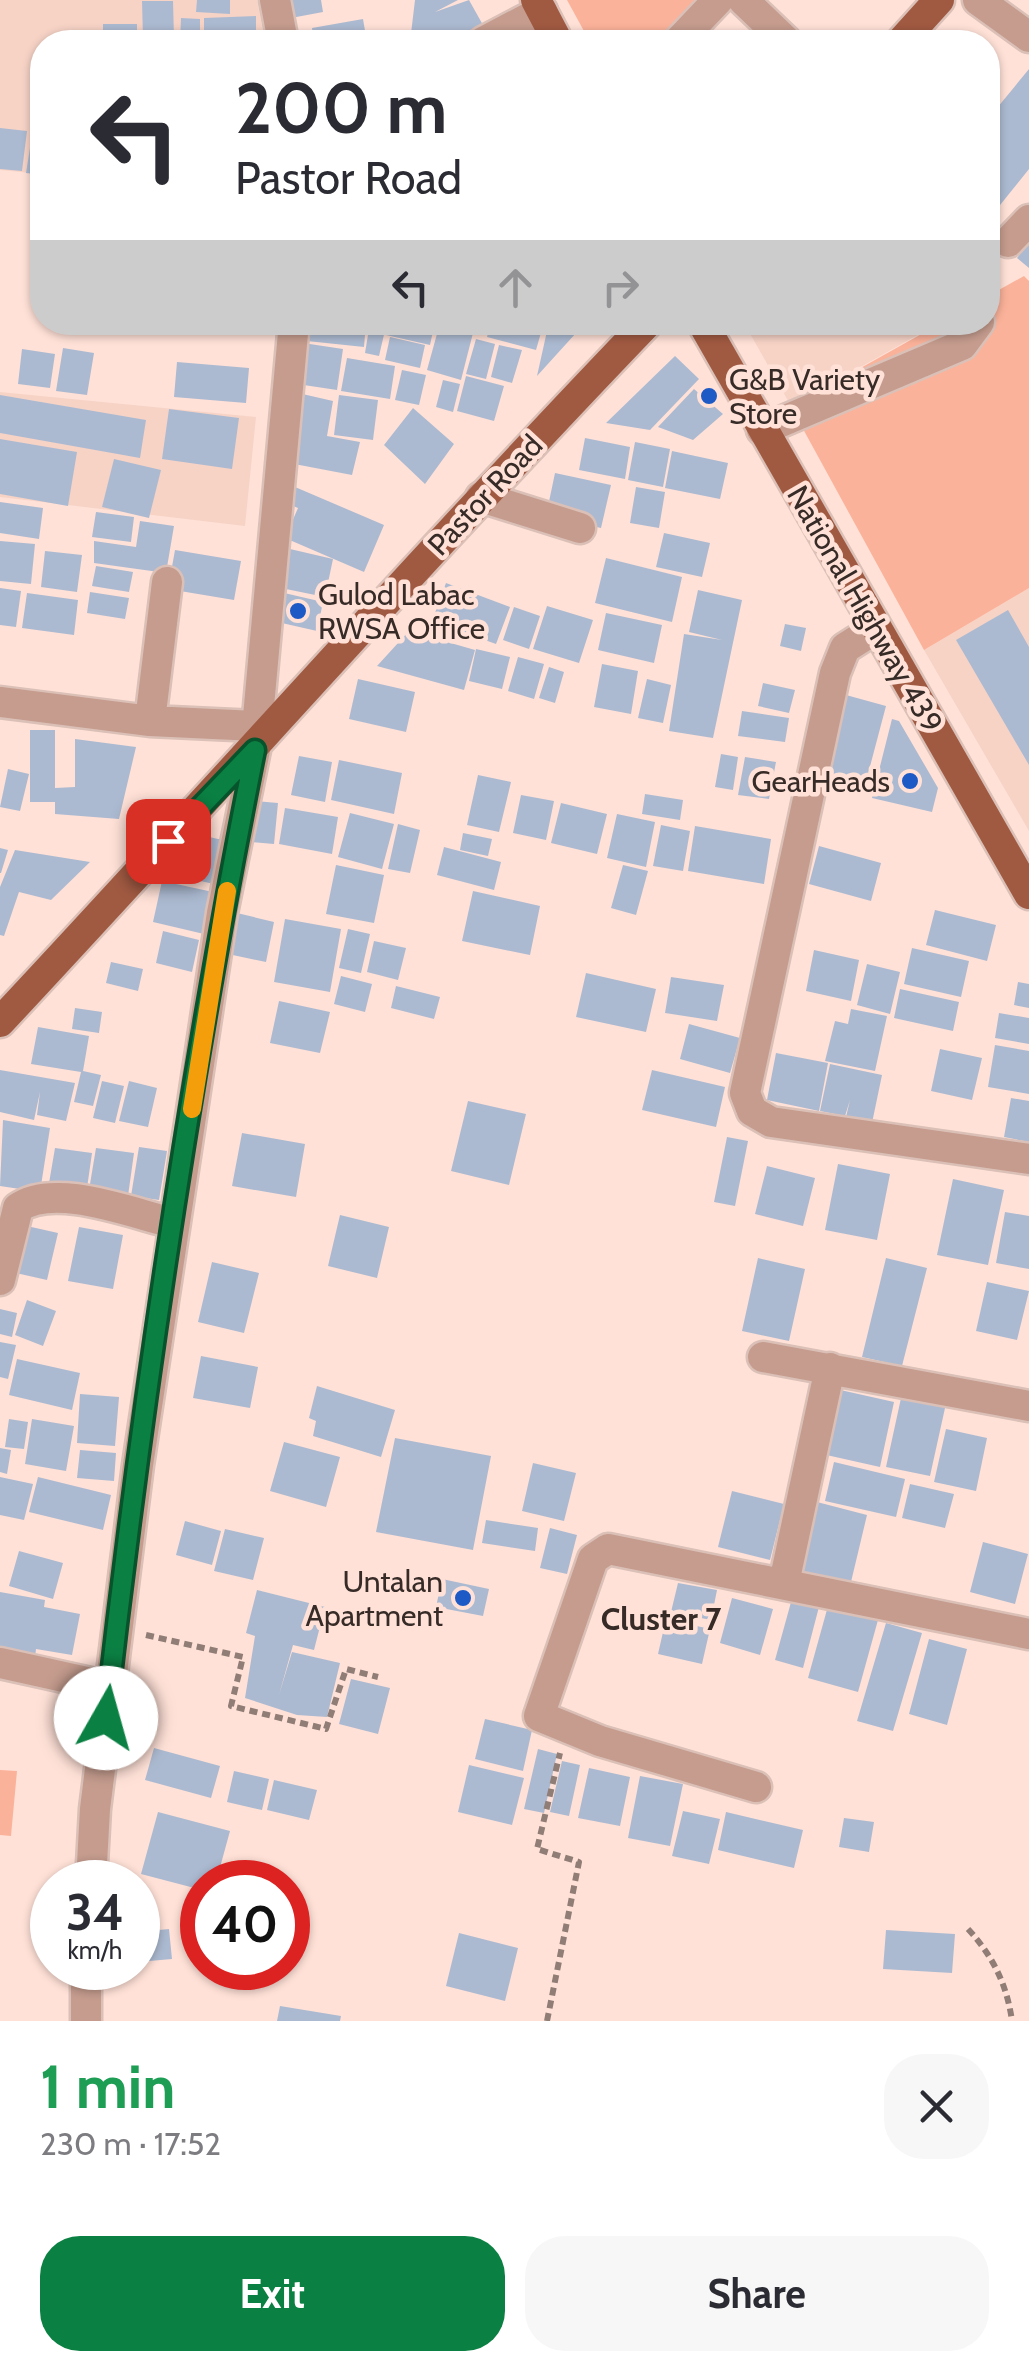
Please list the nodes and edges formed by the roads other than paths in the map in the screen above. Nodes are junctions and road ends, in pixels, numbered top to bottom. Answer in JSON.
{"nodes":[{"id":1,"x":275,"y":0,"type":"edge"},
{"id":2,"x":718,"y":0,"type":"edge"},
{"id":3,"x":743,"y":0,"type":"edge"},
{"id":4,"x":939,"y":0,"type":"edge"},
{"id":5,"x":978,"y":0,"type":"edge"},
{"id":6,"x":538,"y":6,"type":"edge"},
{"id":7,"x":1021,"y":19,"type":"edge"},
{"id":8,"x":281,"y":30,"type":"edge"},
{"id":9,"x":501,"y":30,"type":"edge"},
{"id":10,"x":551,"y":30,"type":"edge"},
{"id":11,"x":689,"y":30,"type":"edge"},
{"id":12,"x":774,"y":30,"type":"edge"},
{"id":13,"x":912,"y":30,"type":"edge"},
{"id":14,"x":1029,"y":220,"type":"edge"},
{"id":15,"x":1008,"y":242,"type":"dead end"},
{"id":16,"x":293,"y":335,"type":"edge"},
{"id":17,"x":636,"y":335,"type":"edge"},
{"id":18,"x":709,"y":335,"type":"edge"},
{"id":19,"x":969,"y":335,"type":"edge"},
{"id":20,"x":762,"y":430,"type":"junction"},
{"id":21,"x":481,"y":497,"type":"junction"},
{"id":22,"x":580,"y":528,"type":"dead end"},
{"id":23,"x":167,"y":582,"type":"dead end"},
{"id":24,"x":875,"y":628,"type":"junction"},
{"id":25,"x":0,"y":702,"type":"edge"},
{"id":26,"x":150,"y":720,"type":"junction"},
{"id":27,"x":256,"y":738,"type":"junction"},
{"id":28,"x":1029,"y":894,"type":"edge"},
{"id":29,"x":0,"y":1022,"type":"edge"},
{"id":30,"x":1029,"y":1159,"type":"edge"},
{"id":31,"x":173,"y":1223,"type":"junction"},
{"id":32,"x":0,"y":1280,"type":"edge"},
{"id":33,"x":764,"y":1357,"type":"dead end"},
{"id":34,"x":830,"y":1368,"type":"junction"},
{"id":35,"x":1029,"y":1406,"type":"edge"},
{"id":36,"x":784,"y":1583,"type":"junction"},
{"id":37,"x":1029,"y":1634,"type":"edge"},
{"id":38,"x":0,"y":1663,"type":"edge"},
{"id":39,"x":109,"y":1688,"type":"junction"},
{"id":40,"x":756,"y":1787,"type":"dead end"},
{"id":41,"x":93,"y":1860,"type":"edge"},
{"id":42,"x":86,"y":1990,"type":"edge"},
{"id":43,"x":86,"y":2021,"type":"edge"}],
"edges":[{"from":1,"to":8,"type":"street"},
{"from":2,"to":11,"type":"street"},
{"from":3,"to":12,"type":"street"},
{"from":4,"to":13,"type":"main road"},
{"from":5,"to":7,"type":"street"},
{"from":6,"to":9,"type":"street"},
{"from":6,"to":10,"type":"main road"},
{"from":14,"to":15,"type":"street"},
{"from":16,"to":27,"type":"street"},
{"from":17,"to":21,"type":"main road","name":"Pastor Road"},
{"from":18,"to":20,"type":"main road","name":"National Highway 439"},
{"from":19,"to":20,"type":"street"},
{"from":20,"to":24,"type":"main road","name":"National Highway 439"},
{"from":21,"to":22,"type":"street"},
{"from":21,"to":27,"type":"main road","name":"Pastor Road"},
{"from":23,"to":26,"type":"street"},
{"from":24,"to":28,"type":"main road","name":"National Highway 439"},
{"from":24,"to":30,"type":"street"},
{"from":25,"to":26,"type":"street"},
{"from":26,"to":27,"type":"street"},
{"from":27,"to":29,"type":"main road","name":"Pastor Road"},
{"from":27,"to":31,"type":"street"},
{"from":31,"to":32,"type":"street"},
{"from":31,"to":39,"type":"street"},
{"from":33,"to":34,"type":"street"},
{"from":34,"to":35,"type":"street"},
{"from":34,"to":36,"type":"street"},
{"from":36,"to":37,"type":"street"},
{"from":36,"to":40,"type":"street"},
{"from":38,"to":39,"type":"street"},
{"from":39,"to":41,"type":"street"},
{"from":42,"to":43,"type":"street"}]}
